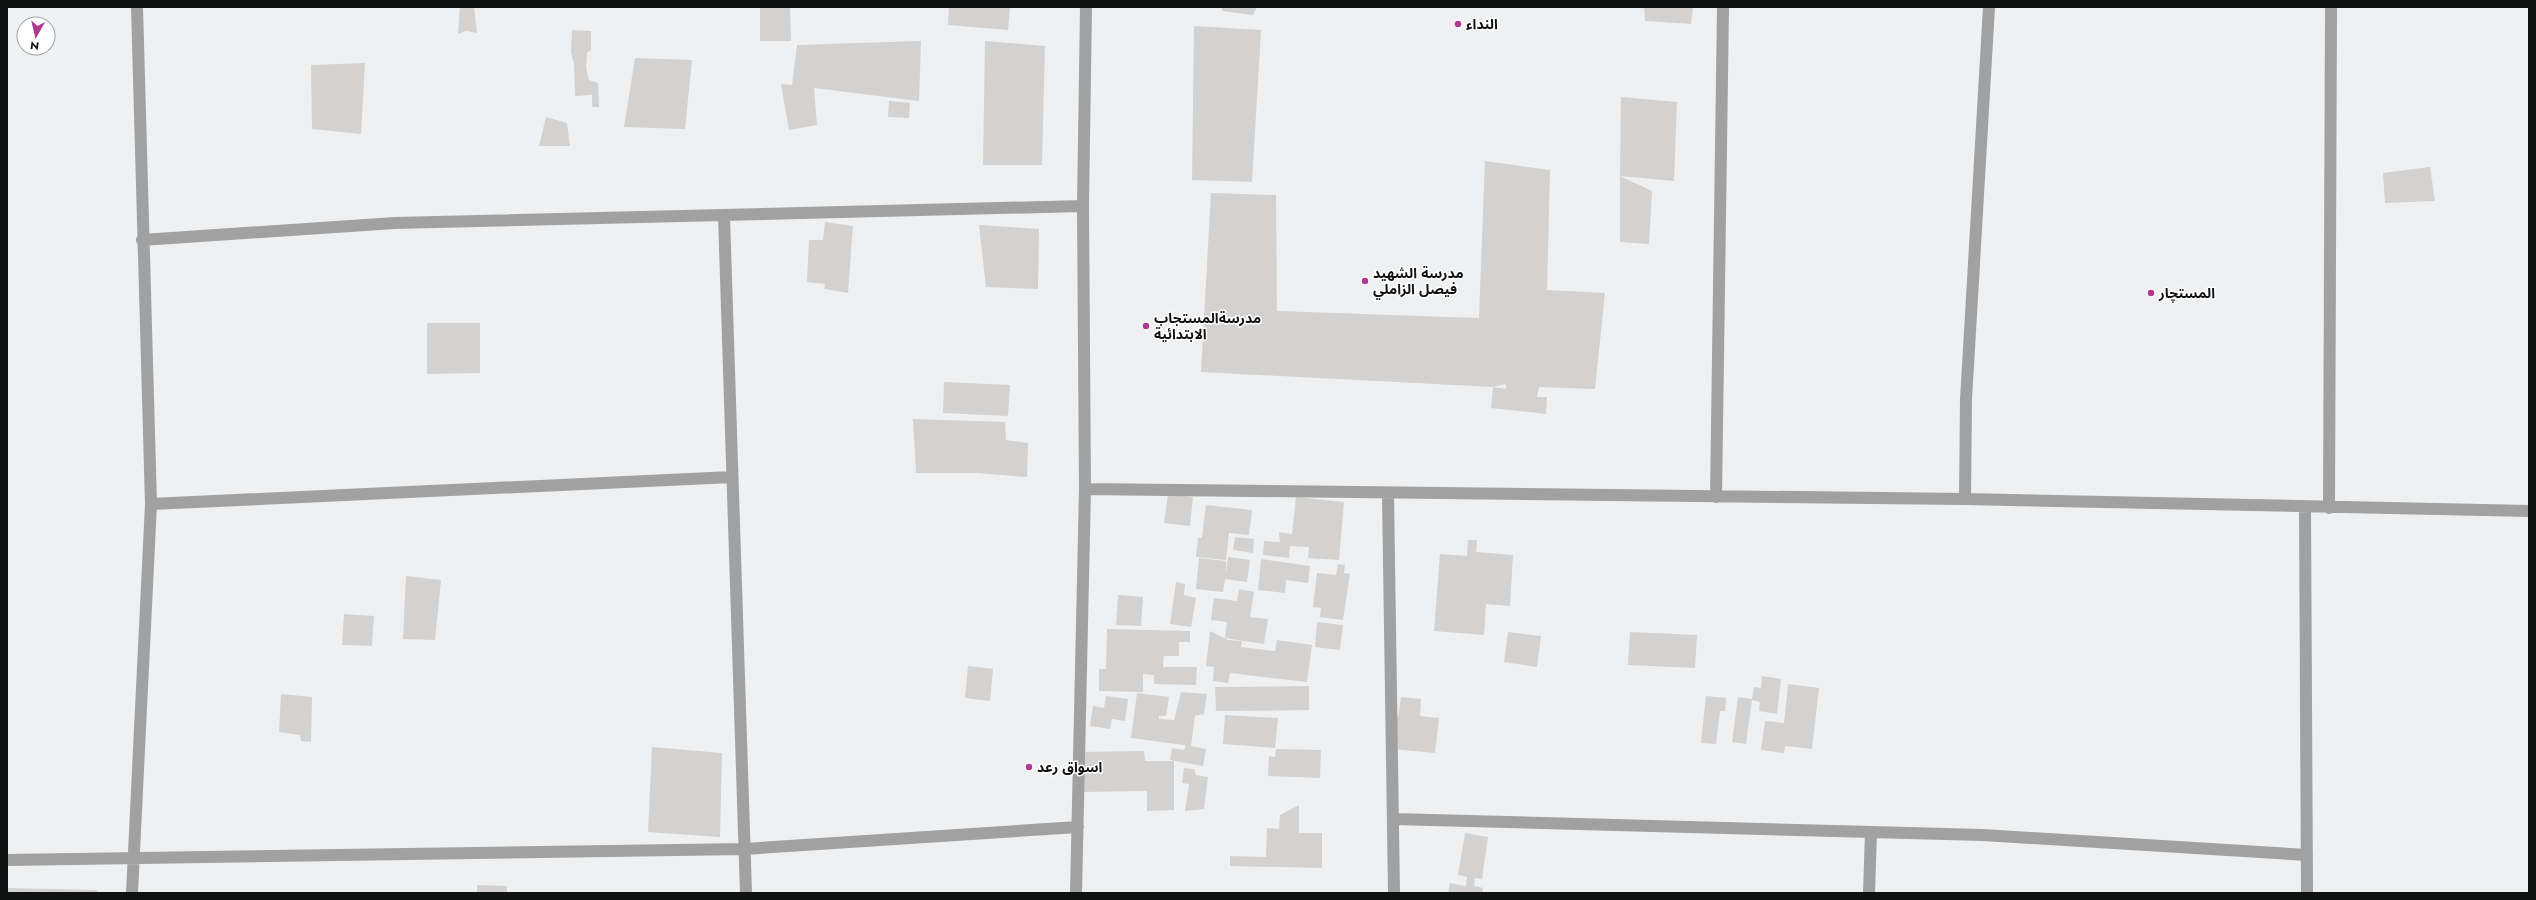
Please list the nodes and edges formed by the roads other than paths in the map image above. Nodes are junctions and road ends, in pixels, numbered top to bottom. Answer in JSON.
{"nodes":[{"id":1,"x":137,"y":7,"type":"edge"},
{"id":2,"x":1086,"y":7,"type":"edge"},
{"id":3,"x":1723,"y":7,"type":"edge"},
{"id":4,"x":1989,"y":7,"type":"edge"},
{"id":5,"x":2331,"y":7,"type":"edge"},
{"id":6,"x":1083,"y":206,"type":"junction"},
{"id":7,"x":724,"y":216,"type":"junction"},
{"id":8,"x":142,"y":240,"type":"junction"},
{"id":9,"x":732,"y":477,"type":"junction"},
{"id":10,"x":1085,"y":489,"type":"junction"},
{"id":11,"x":1388,"y":494,"type":"junction"},
{"id":12,"x":1716,"y":497,"type":"junction"},
{"id":13,"x":1965,"y":499,"type":"junction"},
{"id":14,"x":151,"y":504,"type":"junction"},
{"id":15,"x":2305,"y":507,"type":"junction"},
{"id":16,"x":2329,"y":508,"type":"junction"},
{"id":17,"x":2529,"y":511,"type":"edge"},
{"id":18,"x":1393,"y":819,"type":"junction"},
{"id":19,"x":1078,"y":828,"type":"junction"},
{"id":20,"x":1871,"y":832,"type":"junction"},
{"id":21,"x":744,"y":848,"type":"junction"},
{"id":22,"x":2307,"y":855,"type":"junction"},
{"id":23,"x":7,"y":860,"type":"edge"},
{"id":24,"x":133,"y":860,"type":"junction"},
{"id":25,"x":132,"y":893,"type":"edge"},
{"id":26,"x":746,"y":893,"type":"edge"},
{"id":27,"x":1076,"y":893,"type":"edge"},
{"id":28,"x":1394,"y":893,"type":"edge"},
{"id":29,"x":1869,"y":893,"type":"edge"},
{"id":30,"x":2307,"y":893,"type":"edge"}],
"edges":[{"from":1,"to":8,"type":"street"},
{"from":2,"to":6,"type":"street"},
{"from":3,"to":12,"type":"street"},
{"from":4,"to":13,"type":"street"},
{"from":5,"to":16,"type":"street"},
{"from":6,"to":7,"type":"street"},
{"from":6,"to":10,"type":"street"},
{"from":7,"to":8,"type":"street"},
{"from":7,"to":9,"type":"street"},
{"from":8,"to":14,"type":"street"},
{"from":9,"to":14,"type":"street"},
{"from":9,"to":21,"type":"street"},
{"from":10,"to":11,"type":"street"},
{"from":10,"to":19,"type":"street"},
{"from":11,"to":12,"type":"street"},
{"from":11,"to":18,"type":"street"},
{"from":12,"to":13,"type":"street"},
{"from":13,"to":15,"type":"street"},
{"from":14,"to":24,"type":"street"},
{"from":15,"to":16,"type":"street"},
{"from":15,"to":22,"type":"street"},
{"from":16,"to":17,"type":"street"},
{"from":18,"to":20,"type":"street"},
{"from":18,"to":28,"type":"street"},
{"from":19,"to":21,"type":"street"},
{"from":19,"to":27,"type":"street"},
{"from":20,"to":22,"type":"street"},
{"from":20,"to":29,"type":"street"},
{"from":21,"to":24,"type":"street"},
{"from":21,"to":26,"type":"street"},
{"from":22,"to":30,"type":"street"},
{"from":23,"to":24,"type":"street"},
{"from":24,"to":25,"type":"street"}]}
